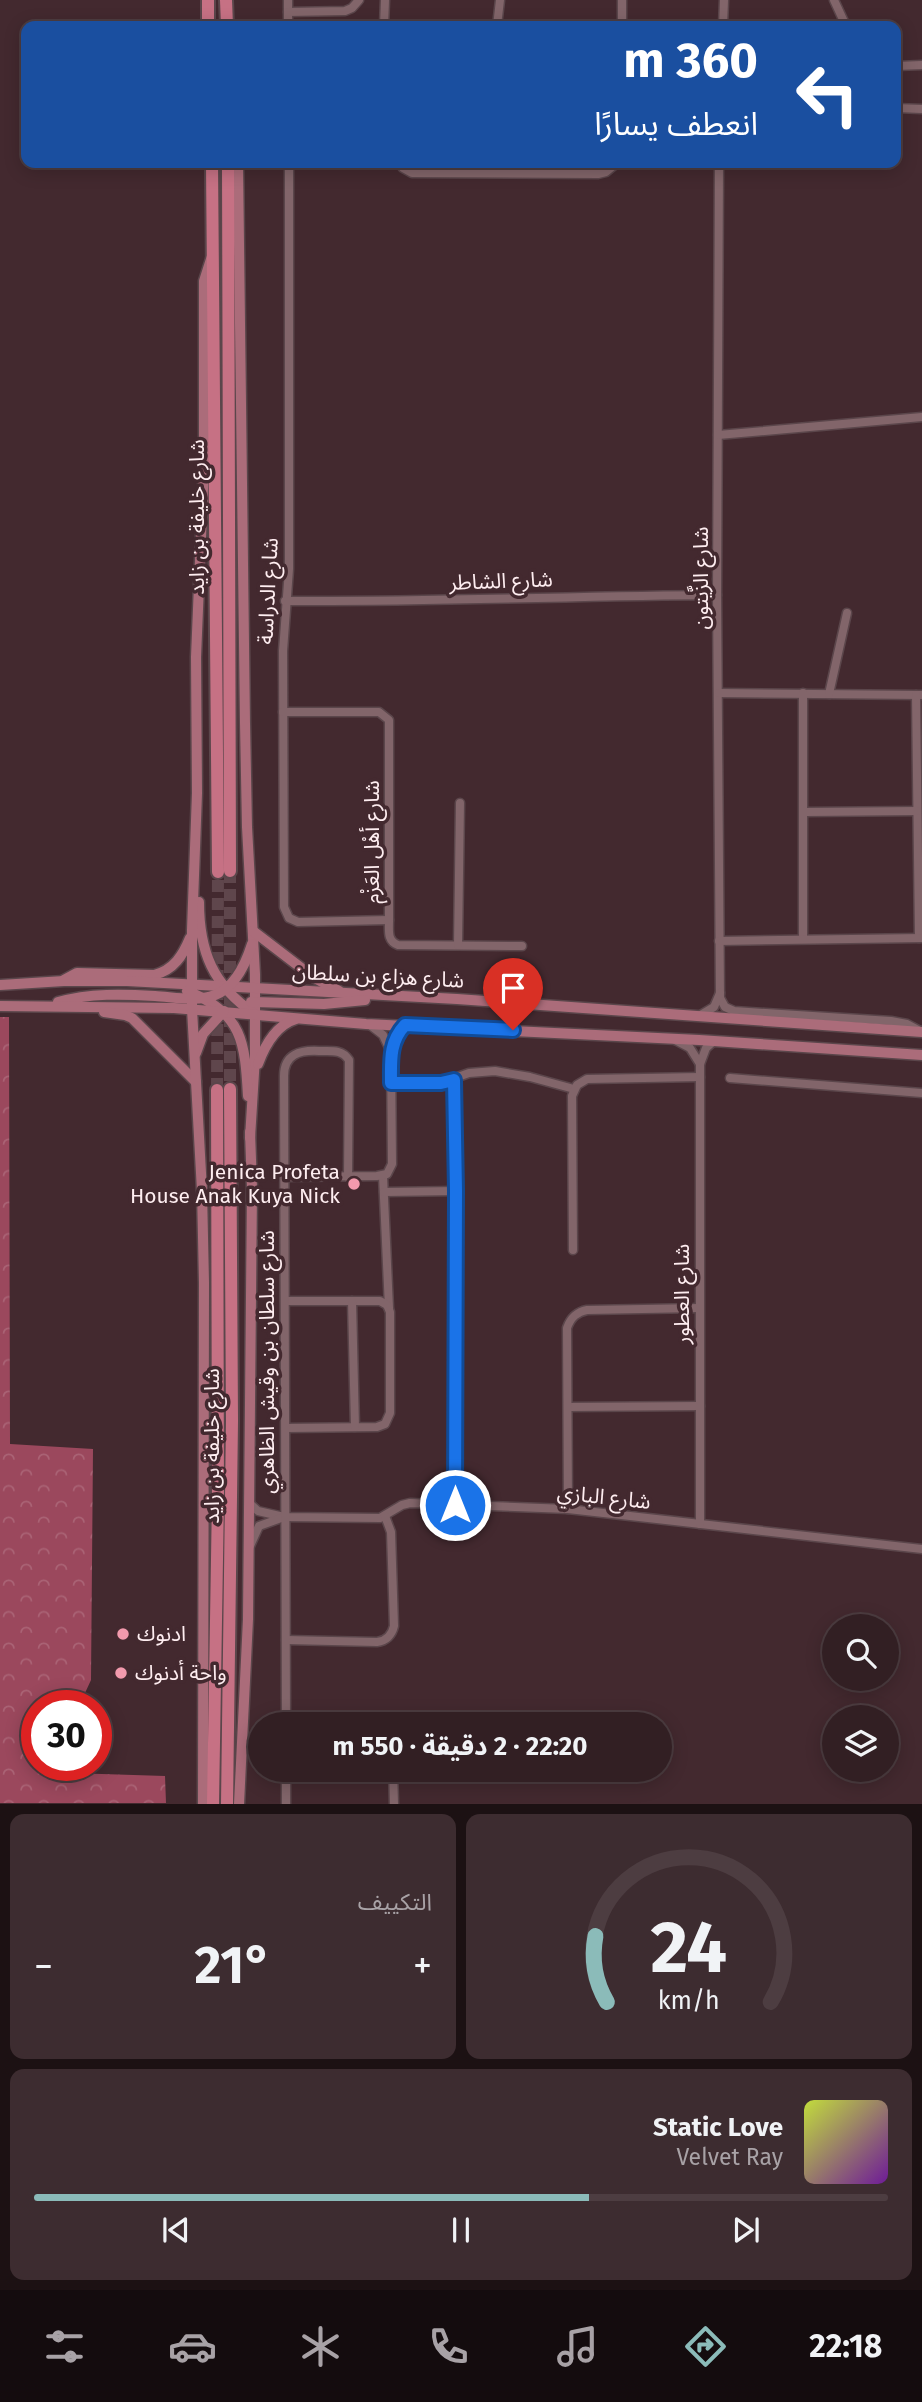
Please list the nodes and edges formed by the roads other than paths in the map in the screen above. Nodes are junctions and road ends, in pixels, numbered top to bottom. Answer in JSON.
{"nodes":[{"id":1,"x":226,"y":0,"type":"edge"},
{"id":2,"x":288,"y":0,"type":"edge"},
{"id":3,"x":359,"y":0,"type":"edge"},
{"id":4,"x":385,"y":0,"type":"edge"},
{"id":5,"x":500,"y":0,"type":"edge"},
{"id":6,"x":622,"y":0,"type":"edge"},
{"id":7,"x":724,"y":0,"type":"edge"},
{"id":8,"x":834,"y":0,"type":"edge"},
{"id":9,"x":207,"y":1,"type":"edge"},
{"id":10,"x":288,"y":12,"type":"junction"},
{"id":11,"x":208,"y":21,"type":"edge"},
{"id":12,"x":227,"y":21,"type":"edge"},
{"id":13,"x":288,"y":21,"type":"edge"},
{"id":14,"x":384,"y":21,"type":"edge"},
{"id":15,"x":498,"y":21,"type":"edge"},
{"id":16,"x":622,"y":21,"type":"edge"},
{"id":17,"x":723,"y":21,"type":"edge"},
{"id":18,"x":844,"y":21,"type":"edge"},
{"id":19,"x":922,"y":65,"type":"edge"},
{"id":20,"x":901,"y":66,"type":"edge"},
{"id":21,"x":901,"y":108,"type":"edge"},
{"id":22,"x":922,"y":108,"type":"edge"},
{"id":23,"x":212,"y":168,"type":"edge"},
{"id":24,"x":228,"y":168,"type":"edge"},
{"id":25,"x":238,"y":168,"type":"edge"},
{"id":26,"x":289,"y":168,"type":"edge"},
{"id":27,"x":403,"y":168,"type":"edge"},
{"id":28,"x":478,"y":168,"type":"edge"},
{"id":29,"x":612,"y":168,"type":"edge"},
{"id":30,"x":719,"y":168,"type":"edge"},
{"id":31,"x":477,"y":173,"type":"junction"},
{"id":32,"x":214,"y":253,"type":"junction"},
{"id":33,"x":922,"y":417,"type":"edge"},
{"id":34,"x":718,"y":435,"type":"junction"},
{"id":35,"x":717,"y":595,"type":"junction"},
{"id":36,"x":285,"y":601,"type":"junction"},
{"id":37,"x":847,"y":613,"type":"dead end"},
{"id":38,"x":719,"y":693,"type":"junction"},
{"id":39,"x":803,"y":693,"type":"junction"},
{"id":40,"x":829,"y":694,"type":"junction"},
{"id":41,"x":919,"y":695,"type":"edge"},
{"id":42,"x":283,"y":712,"type":"junction"},
{"id":43,"x":197,"y":793,"type":"junction"},
{"id":44,"x":460,"y":803,"type":"dead end"},
{"id":45,"x":917,"y":811,"type":"junction"},
{"id":46,"x":805,"y":812,"type":"junction"},
{"id":47,"x":389,"y":920,"type":"junction"},
{"id":48,"x":192,"y":930,"type":"junction"},
{"id":49,"x":253,"y":934,"type":"junction"},
{"id":50,"x":920,"y":938,"type":"edge"},
{"id":51,"x":803,"y":939,"type":"junction"},
{"id":52,"x":719,"y":941,"type":"junction"},
{"id":53,"x":457,"y":945,"type":"junction"},
{"id":54,"x":522,"y":946,"type":"dead end"},
{"id":55,"x":64,"y":981,"type":"junction"},
{"id":56,"x":0,"y":985,"type":"edge"},
{"id":57,"x":226,"y":987,"type":"junction"},
{"id":58,"x":255,"y":989,"type":"junction"},
{"id":59,"x":720,"y":993,"type":"junction"},
{"id":60,"x":345,"y":994,"type":"junction"},
{"id":61,"x":382,"y":996,"type":"junction"},
{"id":62,"x":192,"y":997,"type":"junction"},
{"id":63,"x":204,"y":998,"type":"junction"},
{"id":64,"x":255,"y":1002,"type":"junction"},
{"id":65,"x":240,"y":1004,"type":"junction"},
{"id":66,"x":48,"y":1005,"type":"junction"},
{"id":67,"x":0,"y":1006,"type":"edge"},
{"id":68,"x":222,"y":1012,"type":"junction"},
{"id":69,"x":255,"y":1014,"type":"junction"},
{"id":70,"x":695,"y":1016,"type":"junction"},
{"id":71,"x":300,"y":1018,"type":"junction"},
{"id":72,"x":366,"y":1024,"type":"junction"},
{"id":73,"x":405,"y":1025,"type":"junction"},
{"id":74,"x":922,"y":1032,"type":"edge"},
{"id":75,"x":674,"y":1039,"type":"junction"},
{"id":76,"x":714,"y":1041,"type":"junction"},
{"id":77,"x":391,"y":1052,"type":"junction"},
{"id":78,"x":922,"y":1055,"type":"edge"},
{"id":79,"x":194,"y":1060,"type":"junction"},
{"id":80,"x":700,"y":1064,"type":"junction"},
{"id":81,"x":700,"y":1077,"type":"junction"},
{"id":82,"x":730,"y":1078,"type":"dead end"},
{"id":83,"x":454,"y":1080,"type":"junction"},
{"id":84,"x":196,"y":1082,"type":"junction"},
{"id":85,"x":391,"y":1083,"type":"junction"},
{"id":86,"x":574,"y":1089,"type":"junction"},
{"id":87,"x":922,"y":1093,"type":"edge"},
{"id":88,"x":250,"y":1138,"type":"junction"},
{"id":89,"x":383,"y":1176,"type":"junction"},
{"id":90,"x":285,"y":1177,"type":"junction"},
{"id":91,"x":348,"y":1177,"type":"junction"},
{"id":92,"x":456,"y":1191,"type":"junction"},
{"id":93,"x":384,"y":1192,"type":"junction"},
{"id":94,"x":573,"y":1250,"type":"dead end"},
{"id":95,"x":285,"y":1301,"type":"junction"},
{"id":96,"x":352,"y":1301,"type":"junction"},
{"id":97,"x":389,"y":1308,"type":"junction"},
{"id":98,"x":699,"y":1308,"type":"junction"},
{"id":99,"x":700,"y":1406,"type":"junction"},
{"id":100,"x":568,"y":1407,"type":"junction"},
{"id":101,"x":355,"y":1427,"type":"junction"},
{"id":102,"x":286,"y":1428,"type":"junction"},
{"id":103,"x":249,"y":1503,"type":"junction"},
{"id":104,"x":455,"y":1505,"type":"junction"},
{"id":105,"x":568,"y":1509,"type":"junction"},
{"id":106,"x":385,"y":1516,"type":"junction"},
{"id":107,"x":284,"y":1517,"type":"junction"},
{"id":108,"x":700,"y":1524,"type":"junction"},
{"id":109,"x":248,"y":1548,"type":"junction"},
{"id":110,"x":922,"y":1549,"type":"edge"},
{"id":111,"x":286,"y":1640,"type":"junction"},
{"id":112,"x":286,"y":1712,"type":"edge"},
{"id":113,"x":286,"y":1782,"type":"edge"},
{"id":114,"x":393,"y":1782,"type":"edge"},
{"id":115,"x":203,"y":1804,"type":"edge"},
{"id":116,"x":213,"y":1804,"type":"edge"},
{"id":117,"x":228,"y":1804,"type":"edge"},
{"id":118,"x":239,"y":1804,"type":"edge"},
{"id":119,"x":286,"y":1804,"type":"edge"},
{"id":120,"x":394,"y":1804,"type":"edge"}],
"edges":[{"from":1,"to":12,"type":"highway"},
{"from":2,"to":10,"type":"street"},
{"from":3,"to":10,"type":"street"},
{"from":4,"to":14,"type":"street"},
{"from":5,"to":15,"type":"street"},
{"from":6,"to":16,"type":"street"},
{"from":7,"to":17,"type":"street"},
{"from":8,"to":18,"type":"street"},
{"from":9,"to":11,"type":"highway"},
{"from":10,"to":13,"type":"street"},
{"from":19,"to":20,"type":"street"},
{"from":21,"to":22,"type":"street"},
{"from":23,"to":32,"type":"highway","name":"شارع خليفة بن زايد"},
{"from":24,"to":32,"type":"highway","name":"شارع خليفة بن زايد"},
{"from":25,"to":49,"type":"main road"},
{"from":26,"to":36,"type":"street","name":"شارع الدراسة"},
{"from":27,"to":31,"type":"street"},
{"from":28,"to":31,"type":"street"},
{"from":29,"to":31,"type":"street"},
{"from":30,"to":34,"type":"street","name":"شارع الزَّيتون"},
{"from":32,"to":43,"type":"main road"},
{"from":33,"to":34,"type":"street"},
{"from":34,"to":35,"type":"street","name":"شارع الزَّيتون"},
{"from":35,"to":36,"type":"street","name":"شارع الشاطر"},
{"from":35,"to":38,"type":"street","name":"شارع الزَّيتون"},
{"from":36,"to":42,"type":"street","name":"شارع الدراسة"},
{"from":37,"to":40,"type":"street"},
{"from":38,"to":39,"type":"street"},
{"from":38,"to":52,"type":"street","name":"شارع الزَّيتون"},
{"from":39,"to":40,"type":"street"},
{"from":39,"to":46,"type":"street"},
{"from":40,"to":41,"type":"street"},
{"from":41,"to":45,"type":"street"},
{"from":42,"to":47,"type":"street","name":"شارع الدراسة"},
{"from":42,"to":47,"type":"street","name":"شارع أهْل العَزْم"},
{"from":43,"to":48,"type":"main road"},
{"from":43,"to":57,"type":"main road"},
{"from":44,"to":53,"type":"street"},
{"from":45,"to":46,"type":"street"},
{"from":45,"to":50,"type":"street"},
{"from":46,"to":51,"type":"street"},
{"from":47,"to":53,"type":"street","name":"شارع أهْل العَزْم"},
{"from":48,"to":55,"type":"main road"},
{"from":48,"to":62,"type":"main road"},
{"from":49,"to":57,"type":"main road"},
{"from":49,"to":58,"type":"main road"},
{"from":49,"to":60,"type":"main road"},
{"from":50,"to":51,"type":"street"},
{"from":51,"to":52,"type":"street"},
{"from":52,"to":59,"type":"street","name":"شارع الزَّيتون"},
{"from":53,"to":54,"type":"street","name":"شارع أهْل العَزْم"},
{"from":55,"to":56,"type":"main road","name":"شارع هزاع بن سلطان"},
{"from":55,"to":62,"type":"main road","name":"شارع هزاع بن سلطان"},
{"from":57,"to":58,"type":"main road","name":"شارع هزاع بن سلطان"},
{"from":57,"to":62,"type":"main road","name":"شارع هزاع بن سلطان"},
{"from":57,"to":63,"type":"main road"},
{"from":57,"to":65,"type":"main road"},
{"from":58,"to":60,"type":"main road","name":"شارع هزاع بن سلطان"},
{"from":58,"to":64,"type":"main road"},
{"from":59,"to":70,"type":"street"},
{"from":59,"to":74,"type":"street"},
{"from":60,"to":61,"type":"main road","name":"شارع هزاع بن سلطان"},
{"from":61,"to":64,"type":"main road"},
{"from":61,"to":70,"type":"main road","name":"شارع هزاع بن سلطان"},
{"from":62,"to":63,"type":"main road"},
{"from":62,"to":66,"type":"main road"},
{"from":62,"to":68,"type":"main road","name":"شارع هزاع بن سلطان"},
{"from":62,"to":79,"type":"main road"},
{"from":63,"to":68,"type":"main road"},
{"from":64,"to":65,"type":"main road"},
{"from":64,"to":69,"type":"main road"},
{"from":65,"to":68,"type":"main road"},
{"from":65,"to":69,"type":"main road"},
{"from":66,"to":67,"type":"main road"},
{"from":66,"to":84,"type":"main road"},
{"from":68,"to":69,"type":"main road","name":"شارع هزاع بن سلطان"},
{"from":68,"to":79,"type":"main road"},
{"from":68,"to":88,"type":"main road"},
{"from":69,"to":71,"type":"main road","name":"شارع هزاع بن سلطان"},
{"from":69,"to":88,"type":"main road"},
{"from":70,"to":74,"type":"main road","name":"شارع هزاع بن سلطان"},
{"from":71,"to":72,"type":"main road","name":"شارع هزاع بن سلطان"},
{"from":71,"to":88,"type":"main road"},
{"from":72,"to":73,"type":"main road","name":"شارع هزاع بن سلطان"},
{"from":72,"to":77,"type":"street"},
{"from":73,"to":75,"type":"main road","name":"شارع هزاع بن سلطان"},
{"from":73,"to":77,"type":"street"},
{"from":75,"to":76,"type":"main road","name":"شارع هزاع بن سلطان"},
{"from":75,"to":80,"type":"street"},
{"from":76,"to":78,"type":"main road","name":"شارع هزاع بن سلطان"},
{"from":76,"to":80,"type":"street"},
{"from":77,"to":85,"type":"street"},
{"from":79,"to":84,"type":"main road"},
{"from":80,"to":81,"type":"street","name":"شارع العطور"},
{"from":81,"to":86,"type":"street"},
{"from":81,"to":98,"type":"street","name":"شارع العطور"},
{"from":82,"to":87,"type":"street"},
{"from":83,"to":85,"type":"street"},
{"from":83,"to":86,"type":"street"},
{"from":83,"to":92,"type":"street"},
{"from":84,"to":115,"type":"main road"},
{"from":85,"to":89,"type":"street"},
{"from":86,"to":94,"type":"street"},
{"from":88,"to":103,"type":"main road"},
{"from":89,"to":91,"type":"street"},
{"from":89,"to":93,"type":"street"},
{"from":90,"to":91,"type":"street"},
{"from":90,"to":91,"type":"street","name":"شارع سلطان بن وقيش الظاهري"},
{"from":90,"to":95,"type":"street","name":"شارع سلطان بن وقيش الظاهري"},
{"from":92,"to":93,"type":"street"},
{"from":92,"to":104,"type":"street"},
{"from":93,"to":97,"type":"street"},
{"from":95,"to":96,"type":"street"},
{"from":95,"to":102,"type":"street","name":"شارع سلطان بن وقيش الظاهري"},
{"from":96,"to":97,"type":"street"},
{"from":96,"to":101,"type":"street"},
{"from":97,"to":101,"type":"street"},
{"from":98,"to":99,"type":"street","name":"شارع العطور"},
{"from":98,"to":100,"type":"street"},
{"from":99,"to":100,"type":"street"},
{"from":99,"to":108,"type":"street","name":"شارع العطور"},
{"from":100,"to":105,"type":"street"},
{"from":101,"to":102,"type":"street"},
{"from":102,"to":107,"type":"street","name":"شارع سلطان بن وقيش الظاهري"},
{"from":103,"to":107,"type":"street","name":"شارع البازي"},
{"from":103,"to":109,"type":"main road"},
{"from":104,"to":105,"type":"street","name":"شارع البازي"},
{"from":104,"to":106,"type":"street","name":"شارع البازي"},
{"from":105,"to":108,"type":"street","name":"شارع البازي"},
{"from":106,"to":107,"type":"street","name":"شارع البازي"},
{"from":106,"to":111,"type":"street"},
{"from":107,"to":109,"type":"street","name":"شارع البازي"},
{"from":107,"to":111,"type":"street","name":"شارع سلطان بن وقيش الظاهري"},
{"from":108,"to":110,"type":"street","name":"شارع البازي"},
{"from":109,"to":118,"type":"main road"},
{"from":111,"to":112,"type":"street","name":"شارع سلطان بن وقيش الظاهري"},
{"from":113,"to":119,"type":"street"},
{"from":114,"to":120,"type":"street"},
{"from":116,"to":117,"type":"highway","name":"شارع خليفة بن زايد"}]}
